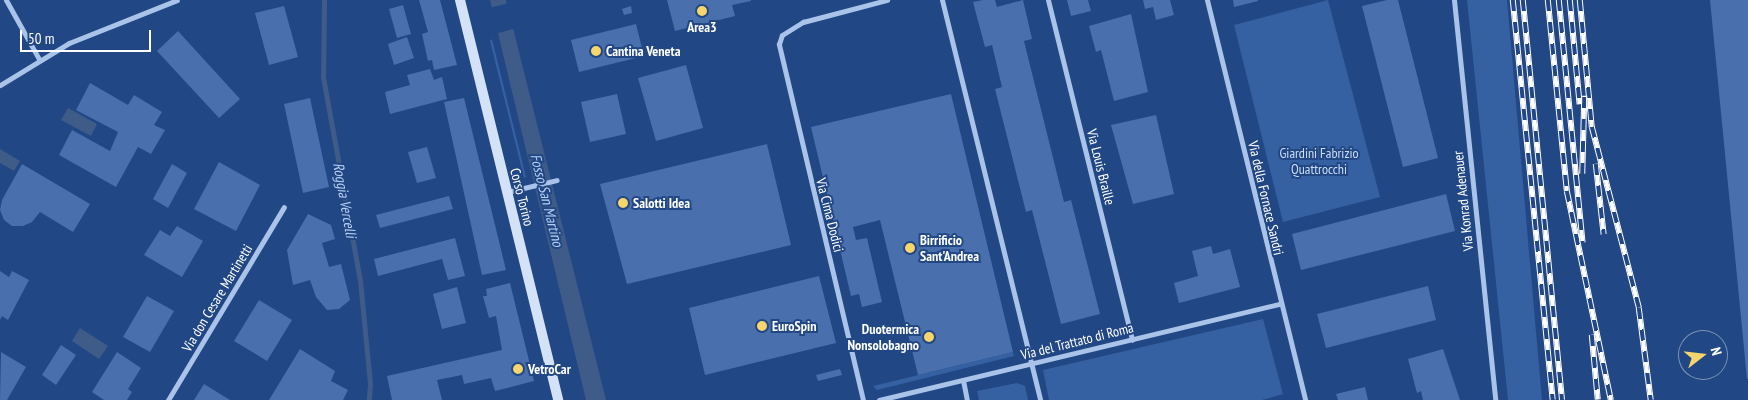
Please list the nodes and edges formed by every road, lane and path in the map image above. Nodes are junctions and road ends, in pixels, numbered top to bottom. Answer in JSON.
{"nodes":[{"id":1,"x":6,"y":0,"type":"edge"},
{"id":2,"x":177,"y":0,"type":"edge"},
{"id":3,"x":460,"y":0,"type":"edge"},
{"id":4,"x":887,"y":0,"type":"edge"},
{"id":5,"x":942,"y":0,"type":"edge"},
{"id":6,"x":1048,"y":0,"type":"edge"},
{"id":7,"x":1207,"y":0,"type":"edge"},
{"id":8,"x":1454,"y":0,"type":"edge"},
{"id":9,"x":39,"y":59,"type":"junction"},
{"id":10,"x":0,"y":85,"type":"edge"},
{"id":11,"x":557,"y":180,"type":"dead end"},
{"id":12,"x":507,"y":192,"type":"junction"},
{"id":13,"x":284,"y":207,"type":"dead end"},
{"id":14,"x":1280,"y":304,"type":"junction"},
{"id":15,"x":1132,"y":340,"type":"junction"},
{"id":16,"x":1031,"y":364,"type":"junction"},
{"id":17,"x":963,"y":380,"type":"junction"},
{"id":18,"x":168,"y":400,"type":"edge"},
{"id":19,"x":558,"y":400,"type":"edge"},
{"id":20,"x":864,"y":400,"type":"edge"},
{"id":21,"x":879,"y":400,"type":"edge"},
{"id":22,"x":967,"y":400,"type":"edge"},
{"id":23,"x":1040,"y":400,"type":"edge"},
{"id":24,"x":1305,"y":400,"type":"edge"},
{"id":25,"x":1495,"y":400,"type":"edge"}],
"edges":[{"from":1,"to":9,"type":"street"},
{"from":2,"to":9,"type":"street"},
{"from":3,"to":12,"type":"main road","name":"Corso Torino"},
{"from":4,"to":20,"type":"street","name":"Via Cima Dodici"},
{"from":5,"to":16,"type":"street"},
{"from":6,"to":15,"type":"street","name":"Via Louis Braille"},
{"from":7,"to":14,"type":"street","name":"Via della Fornace Sandri"},
{"from":8,"to":25,"type":"street","name":"Via Konrad Adenauer"},
{"from":9,"to":10,"type":"street"},
{"from":11,"to":12,"type":"street"},
{"from":12,"to":19,"type":"main road","name":"Corso Torino"},
{"from":13,"to":18,"type":"street","name":"Via don Cesare Martinetti"},
{"from":14,"to":15,"type":"street","name":"Via del Trattato di Roma"},
{"from":14,"to":24,"type":"street","name":"Via della Fornace Sandri"},
{"from":15,"to":16,"type":"street","name":"Via del Trattato di Roma"},
{"from":16,"to":17,"type":"street","name":"Via del Trattato di Roma"},
{"from":16,"to":23,"type":"street"},
{"from":17,"to":21,"type":"street","name":"Via del Trattato di Roma"},
{"from":17,"to":22,"type":"street"}]}
